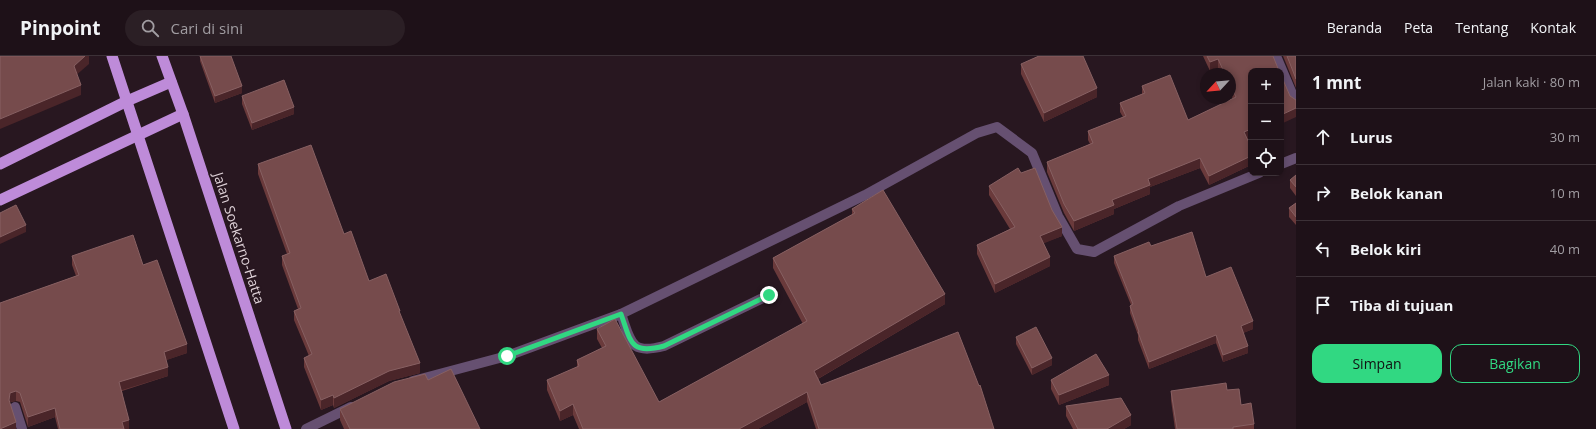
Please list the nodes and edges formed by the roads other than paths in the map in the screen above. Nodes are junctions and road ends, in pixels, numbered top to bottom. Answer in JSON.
{"nodes":[{"id":1,"x":112,"y":56,"type":"edge"},
{"id":2,"x":162,"y":56,"type":"edge"},
{"id":3,"x":1276,"y":56,"type":"edge"},
{"id":4,"x":171,"y":82,"type":"junction"},
{"id":5,"x":127,"y":101,"type":"junction"},
{"id":6,"x":1296,"y":103,"type":"edge"},
{"id":7,"x":183,"y":114,"type":"junction"},
{"id":8,"x":137,"y":135,"type":"junction"},
{"id":9,"x":1296,"y":158,"type":"edge"},
{"id":10,"x":1284,"y":163,"type":"edge"},
{"id":11,"x":0,"y":164,"type":"edge"},
{"id":12,"x":1252,"y":176,"type":"edge"},
{"id":13,"x":0,"y":200,"type":"edge"},
{"id":14,"x":769,"y":295,"type":"dead end"},
{"id":15,"x":621,"y":314,"type":"junction"},
{"id":16,"x":400,"y":385,"type":"edge"},
{"id":17,"x":363,"y":401,"type":"edge"},
{"id":18,"x":15,"y":407,"type":"dead end"},
{"id":19,"x":22,"y":429,"type":"edge"},
{"id":20,"x":234,"y":429,"type":"edge"},
{"id":21,"x":286,"y":429,"type":"edge"},
{"id":22,"x":306,"y":429,"type":"edge"}],
"edges":[{"from":1,"to":5,"type":"highway"},
{"from":2,"to":4,"type":"highway","name":"Jalan Soekarno-Hatta"},
{"from":3,"to":6,"type":"street"},
{"from":4,"to":5,"type":"highway"},
{"from":4,"to":7,"type":"highway","name":"Jalan Soekarno-Hatta"},
{"from":5,"to":8,"type":"highway"},
{"from":5,"to":11,"type":"highway"},
{"from":7,"to":8,"type":"highway"},
{"from":7,"to":21,"type":"highway","name":"Jalan Soekarno-Hatta"},
{"from":8,"to":13,"type":"highway"},
{"from":8,"to":20,"type":"highway"},
{"from":9,"to":10,"type":"street"},
{"from":12,"to":15,"type":"street"},
{"from":14,"to":15,"type":"street"},
{"from":15,"to":16,"type":"street"},
{"from":17,"to":22,"type":"street"},
{"from":18,"to":19,"type":"street"}]}
